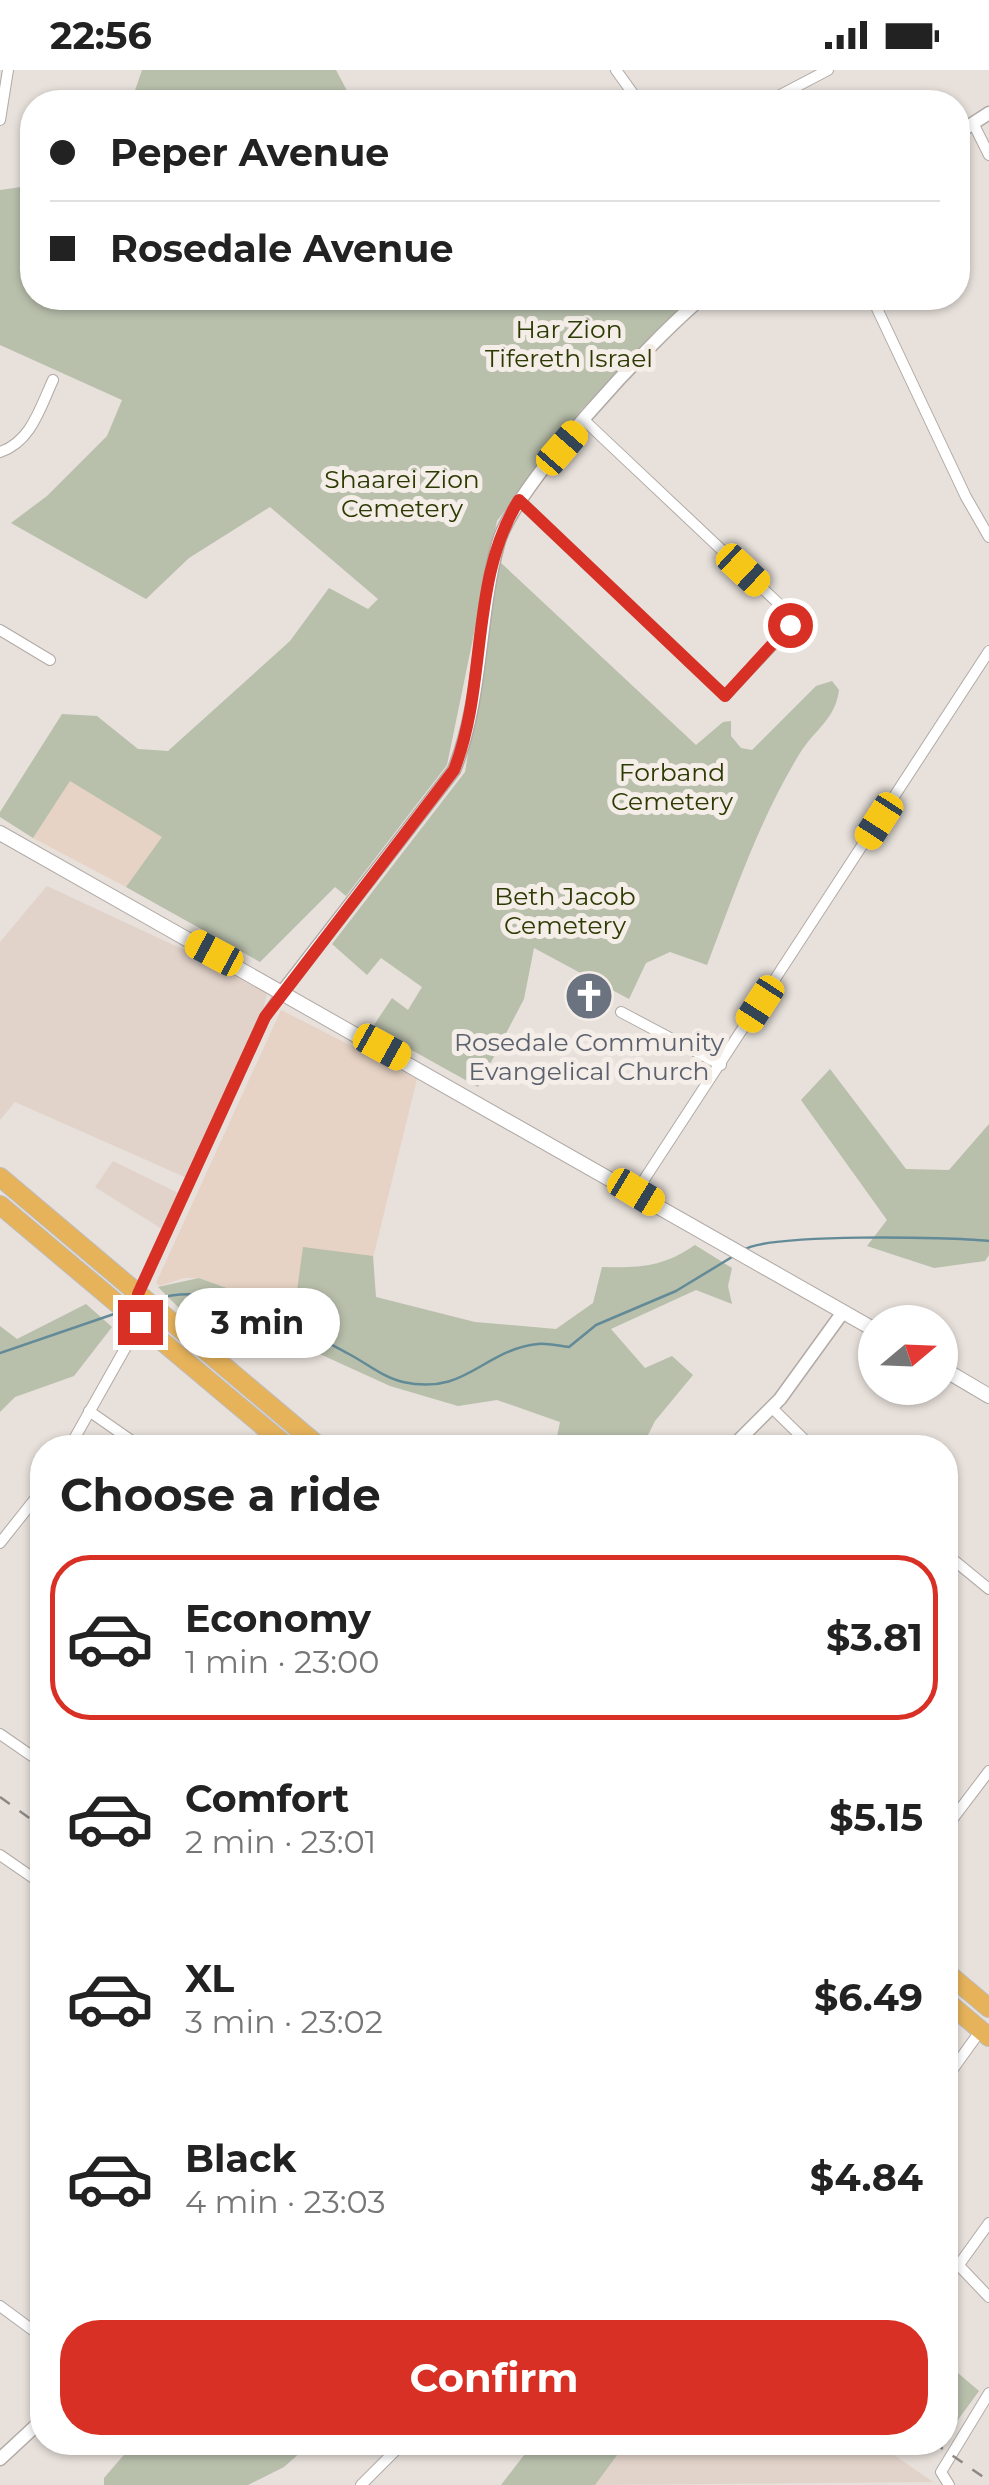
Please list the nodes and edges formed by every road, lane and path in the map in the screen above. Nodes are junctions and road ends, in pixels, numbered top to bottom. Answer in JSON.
{"nodes":[{"id":1,"x":8,"y":70,"type":"edge"},
{"id":2,"x":828,"y":70,"type":"edge"},
{"id":3,"x":790,"y":90,"type":"edge"},
{"id":4,"x":989,"y":113,"type":"edge"},
{"id":5,"x":0,"y":120,"type":"edge"},
{"id":6,"x":973,"y":123,"type":"junction"},
{"id":7,"x":970,"y":125,"type":"edge"},
{"id":8,"x":989,"y":156,"type":"edge"},
{"id":9,"x":689,"y":310,"type":"edge"},
{"id":10,"x":878,"y":310,"type":"edge"},
{"id":11,"x":53,"y":380,"type":"dead end"},
{"id":12,"x":585,"y":421,"type":"junction"},
{"id":13,"x":0,"y":452,"type":"edge"},
{"id":14,"x":519,"y":500,"type":"junction"},
{"id":15,"x":989,"y":537,"type":"edge"},
{"id":16,"x":0,"y":630,"type":"edge"},
{"id":17,"x":989,"y":651,"type":"edge"},
{"id":18,"x":50,"y":660,"type":"dead end"},
{"id":19,"x":0,"y":833,"type":"edge"},
{"id":20,"x":282,"y":991,"type":"junction"},
{"id":21,"x":621,"y":1012,"type":"dead end"},
{"id":22,"x":721,"y":1065,"type":"junction"},
{"id":23,"x":0,"y":1176,"type":"edge"},
{"id":24,"x":636,"y":1192,"type":"junction"},
{"id":25,"x":0,"y":1205,"type":"edge"},
{"id":26,"x":138,"y":1294,"type":"junction"},
{"id":27,"x":844,"y":1312,"type":"junction"},
{"id":28,"x":858,"y":1320,"type":"edge"},
{"id":29,"x":140,"y":1322,"type":"junction"},
{"id":30,"x":958,"y":1378,"type":"edge"},
{"id":31,"x":989,"y":1396,"type":"edge"},
{"id":32,"x":772,"y":1408,"type":"junction"},
{"id":33,"x":89,"y":1411,"type":"junction"},
{"id":34,"x":76,"y":1435,"type":"edge"},
{"id":35,"x":123,"y":1435,"type":"edge"},
{"id":36,"x":275,"y":1435,"type":"edge"},
{"id":37,"x":306,"y":1435,"type":"edge"},
{"id":38,"x":744,"y":1435,"type":"edge"},
{"id":39,"x":800,"y":1435,"type":"edge"},
{"id":40,"x":30,"y":1505,"type":"edge"},
{"id":41,"x":0,"y":1543,"type":"edge"},
{"id":42,"x":958,"y":1563,"type":"edge"},
{"id":43,"x":989,"y":1588,"type":"edge"},
{"id":44,"x":0,"y":1734,"type":"edge"},
{"id":45,"x":30,"y":1755,"type":"edge"},
{"id":46,"x":989,"y":1770,"type":"edge"},
{"id":47,"x":958,"y":1812,"type":"edge"},
{"id":48,"x":0,"y":1855,"type":"edge"},
{"id":49,"x":30,"y":1876,"type":"edge"},
{"id":50,"x":958,"y":1982,"type":"edge"},
{"id":51,"x":989,"y":2008,"type":"edge"},
{"id":52,"x":958,"y":2011,"type":"edge"},
{"id":53,"x":985,"y":2033,"type":"edge"},
{"id":54,"x":958,"y":2065,"type":"edge"},
{"id":55,"x":989,"y":2223,"type":"edge"},
{"id":56,"x":958,"y":2266,"type":"joint"},
{"id":57,"x":989,"y":2296,"type":"edge"},
{"id":58,"x":0,"y":2306,"type":"edge"},
{"id":59,"x":30,"y":2328,"type":"edge"},
{"id":60,"x":989,"y":2392,"type":"edge"},
{"id":61,"x":30,"y":2431,"type":"edge"},
{"id":62,"x":958,"y":2444,"type":"edge"},
{"id":63,"x":391,"y":2455,"type":"edge"},
{"id":64,"x":951,"y":2455,"type":"edge"},
{"id":65,"x":0,"y":2459,"type":"edge"},
{"id":66,"x":361,"y":2485,"type":"edge"},
{"id":67,"x":948,"y":2485,"type":"edge"}],
"edges":[{"from":1,"to":5,"type":"street"},
{"from":2,"to":3,"type":"street"},
{"from":4,"to":6,"type":"street"},
{"from":6,"to":7,"type":"street"},
{"from":6,"to":8,"type":"street"},
{"from":9,"to":12,"type":"street"},
{"from":10,"to":15,"type":"street"},
{"from":11,"to":13,"type":"street"},
{"from":12,"to":14,"type":"street"},
{"from":12,"to":14,"type":"street"},
{"from":14,"to":20,"type":"street"},
{"from":16,"to":18,"type":"street"},
{"from":17,"to":22,"type":"street"},
{"from":19,"to":20,"type":"main road"},
{"from":20,"to":24,"type":"main road"},
{"from":20,"to":26,"type":"street"},
{"from":21,"to":22,"type":"street"},
{"from":22,"to":24,"type":"street"},
{"from":23,"to":26,"type":"highway"},
{"from":24,"to":27,"type":"main road"},
{"from":25,"to":29,"type":"highway"},
{"from":26,"to":29,"type":"street"},
{"from":26,"to":37,"type":"highway"},
{"from":27,"to":28,"type":"main road"},
{"from":27,"to":32,"type":"street"},
{"from":29,"to":33,"type":"street"},
{"from":29,"to":36,"type":"highway"},
{"from":30,"to":31,"type":"main road"},
{"from":32,"to":38,"type":"street"},
{"from":32,"to":39,"type":"street"},
{"from":33,"to":34,"type":"street"},
{"from":33,"to":35,"type":"street"},
{"from":40,"to":41,"type":"street"},
{"from":42,"to":43,"type":"street"},
{"from":44,"to":45,"type":"street"},
{"from":46,"to":47,"type":"street"},
{"from":48,"to":49,"type":"street"},
{"from":50,"to":51,"type":"highway"},
{"from":52,"to":53,"type":"highway"},
{"from":53,"to":54,"type":"street"},
{"from":55,"to":56,"type":"street"},
{"from":56,"to":57,"type":"street"},
{"from":58,"to":59,"type":"street"},
{"from":60,"to":62,"type":"street"},
{"from":61,"to":65,"type":"street"},
{"from":63,"to":66,"type":"street"},
{"from":64,"to":67,"type":"street"}]}
